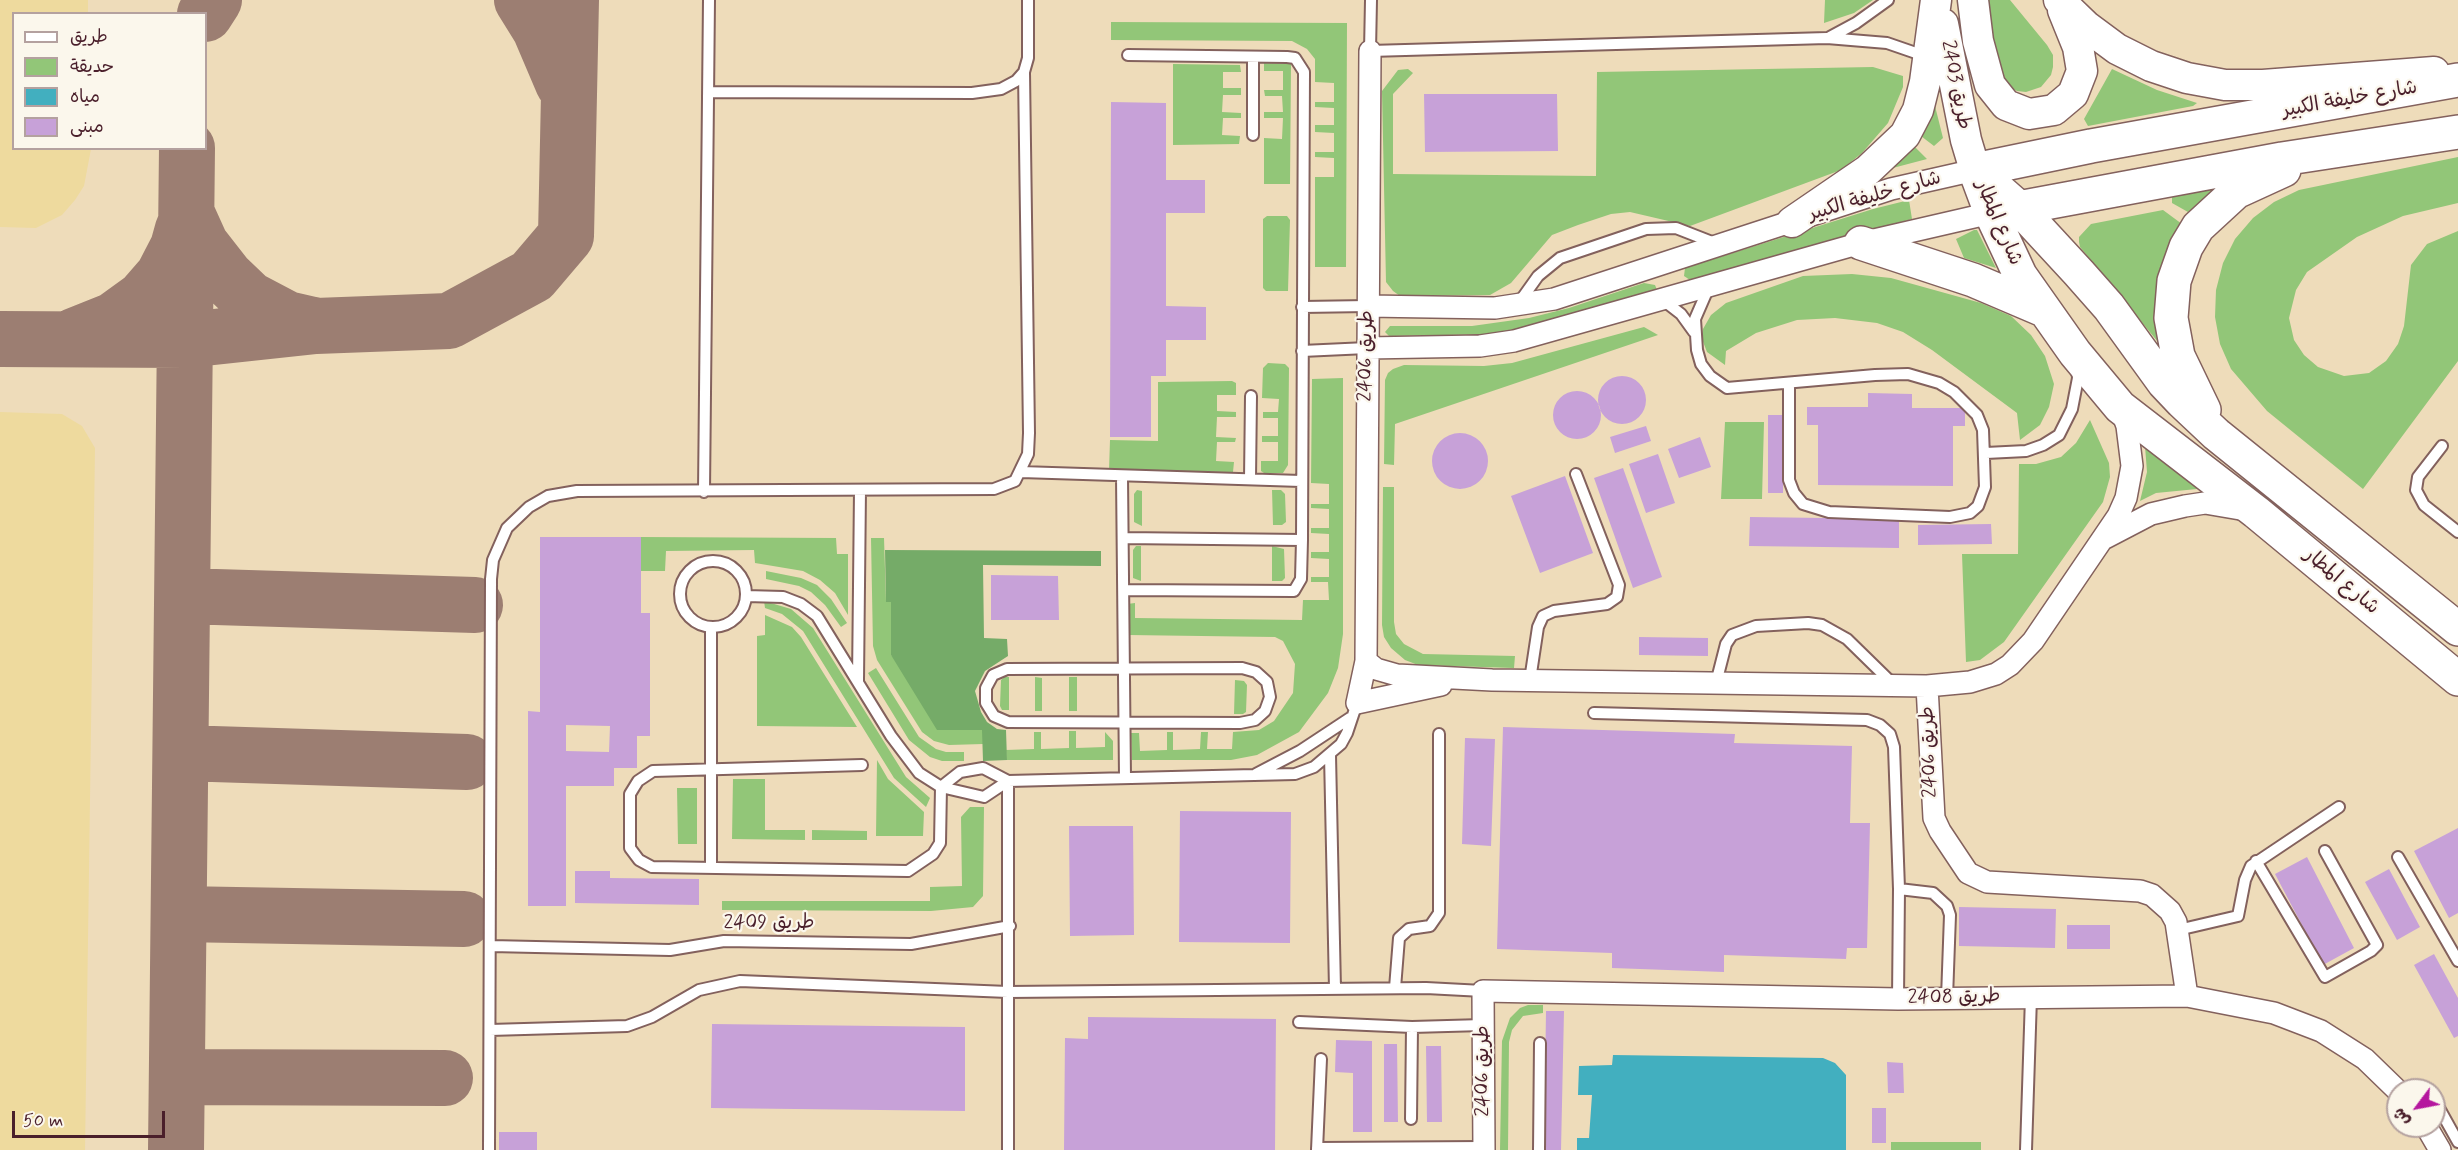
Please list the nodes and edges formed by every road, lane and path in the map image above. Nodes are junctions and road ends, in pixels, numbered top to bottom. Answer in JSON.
{"nodes":[{"id":1,"x":709,"y":0,"type":"edge"},
{"id":2,"x":1028,"y":0,"type":"edge"},
{"id":3,"x":1371,"y":0,"type":"edge"},
{"id":4,"x":1888,"y":0,"type":"edge"},
{"id":5,"x":1938,"y":0,"type":"edge"},
{"id":6,"x":1973,"y":0,"type":"edge"},
{"id":7,"x":2059,"y":0,"type":"edge"},
{"id":8,"x":1827,"y":38,"type":"junction"},
{"id":9,"x":1370,"y":51,"type":"junction"},
{"id":10,"x":1128,"y":55,"type":"dead end"},
{"id":11,"x":1253,"y":57,"type":"junction"},
{"id":12,"x":1928,"y":68,"type":"junction"},
{"id":13,"x":2458,"y":70,"type":"edge"},
{"id":14,"x":1024,"y":72,"type":"junction"},
{"id":15,"x":2458,"y":80,"type":"edge"},
{"id":16,"x":708,"y":92,"type":"junction"},
{"id":17,"x":2458,"y":132,"type":"edge"},
{"id":18,"x":1253,"y":135,"type":"dead end"},
{"id":19,"x":2340,"y":151,"type":"junction"},
{"id":20,"x":1975,"y":170,"type":"junction"},
{"id":21,"x":2005,"y":210,"type":"junction"},
{"id":22,"x":1792,"y":222,"type":"junction"},
{"id":23,"x":1861,"y":243,"type":"junction"},
{"id":24,"x":1720,"y":245,"type":"junction"},
{"id":25,"x":1669,"y":262,"type":"junction"},
{"id":26,"x":1710,"y":286,"type":"junction"},
{"id":27,"x":1666,"y":299,"type":"junction"},
{"id":28,"x":1368,"y":306,"type":"junction"},
{"id":29,"x":1302,"y":307,"type":"junction"},
{"id":30,"x":1516,"y":307,"type":"junction"},
{"id":31,"x":2041,"y":309,"type":"junction"},
{"id":32,"x":1694,"y":332,"type":"junction"},
{"id":33,"x":1367,"y":348,"type":"junction"},
{"id":34,"x":1302,"y":351,"type":"junction"},
{"id":35,"x":2075,"y":353,"type":"junction"},
{"id":36,"x":1789,"y":383,"type":"junction"},
{"id":37,"x":1251,"y":396,"type":"dead end"},
{"id":38,"x":2120,"y":407,"type":"junction"},
{"id":39,"x":2216,"y":434,"type":"junction"},
{"id":40,"x":2442,"y":446,"type":"dead end"},
{"id":41,"x":1986,"y":453,"type":"junction"},
{"id":42,"x":1021,"y":472,"type":"junction"},
{"id":43,"x":1576,"y":474,"type":"dead end"},
{"id":44,"x":1122,"y":477,"type":"junction"},
{"id":45,"x":1250,"y":480,"type":"junction"},
{"id":46,"x":1301,"y":481,"type":"junction"},
{"id":47,"x":860,"y":490,"type":"junction"},
{"id":48,"x":704,"y":492,"type":"junction"},
{"id":49,"x":2256,"y":512,"type":"junction"},
{"id":50,"x":2458,"y":532,"type":"edge"},
{"id":51,"x":1123,"y":537,"type":"junction"},
{"id":52,"x":2105,"y":538,"type":"junction"},
{"id":53,"x":1302,"y":540,"type":"junction"},
{"id":54,"x":1124,"y":590,"type":"junction"},
{"id":55,"x":746,"y":596,"type":"junction"},
{"id":56,"x":711,"y":628,"type":"junction"},
{"id":57,"x":2458,"y":629,"type":"edge"},
{"id":58,"x":1366,"y":661,"type":"junction"},
{"id":59,"x":1124,"y":668,"type":"junction"},
{"id":60,"x":2458,"y":679,"type":"edge"},
{"id":61,"x":1492,"y":680,"type":"junction"},
{"id":62,"x":1530,"y":680,"type":"junction"},
{"id":63,"x":858,"y":681,"type":"junction"},
{"id":64,"x":1716,"y":683,"type":"junction"},
{"id":65,"x":1895,"y":686,"type":"junction"},
{"id":66,"x":1927,"y":686,"type":"junction"},
{"id":67,"x":1354,"y":710,"type":"junction"},
{"id":68,"x":1594,"y":713,"type":"dead end"},
{"id":69,"x":1125,"y":723,"type":"junction"},
{"id":70,"x":1438,"y":734,"type":"dead end"},
{"id":71,"x":1330,"y":755,"type":"junction"},
{"id":72,"x":862,"y":765,"type":"dead end"},
{"id":73,"x":711,"y":769,"type":"junction"},
{"id":74,"x":1256,"y":774,"type":"junction"},
{"id":75,"x":1125,"y":777,"type":"junction"},
{"id":76,"x":1008,"y":781,"type":"junction"},
{"id":77,"x":941,"y":787,"type":"junction"},
{"id":78,"x":2339,"y":807,"type":"dead end"},
{"id":79,"x":2325,"y":851,"type":"dead end"},
{"id":80,"x":2398,"y":857,"type":"dead end"},
{"id":81,"x":2256,"y":861,"type":"junction"},
{"id":82,"x":711,"y":867,"type":"junction"},
{"id":83,"x":1899,"y":890,"type":"junction"},
{"id":84,"x":1010,"y":926,"type":"junction"},
{"id":85,"x":2178,"y":930,"type":"junction"},
{"id":86,"x":491,"y":946,"type":"junction"},
{"id":87,"x":2458,"y":961,"type":"edge"},
{"id":88,"x":1395,"y":988,"type":"junction"},
{"id":89,"x":1335,"y":989,"type":"junction"},
{"id":90,"x":1484,"y":991,"type":"junction"},
{"id":91,"x":1008,"y":992,"type":"junction"},
{"id":92,"x":2187,"y":996,"type":"junction"},
{"id":93,"x":2031,"y":997,"type":"junction"},
{"id":94,"x":1947,"y":998,"type":"junction"},
{"id":95,"x":1898,"y":999,"type":"junction"},
{"id":96,"x":1299,"y":1022,"type":"dead end"},
{"id":97,"x":1483,"y":1025,"type":"junction"},
{"id":98,"x":1412,"y":1027,"type":"junction"},
{"id":99,"x":490,"y":1030,"type":"junction"},
{"id":100,"x":1540,"y":1044,"type":"dead end"},
{"id":101,"x":1321,"y":1059,"type":"dead end"},
{"id":102,"x":2386,"y":1079,"type":"edge"},
{"id":103,"x":1411,"y":1119,"type":"dead end"},
{"id":104,"x":2446,"y":1120,"type":"edge"},
{"id":105,"x":2458,"y":1142,"type":"edge"},
{"id":106,"x":1484,"y":1148,"type":"edge"},
{"id":107,"x":1317,"y":1149,"type":"edge"},
{"id":108,"x":489,"y":1150,"type":"edge"},
{"id":109,"x":1008,"y":1150,"type":"edge"},
{"id":110,"x":1539,"y":1150,"type":"edge"},
{"id":111,"x":2026,"y":1150,"type":"edge"}],
"edges":[{"from":1,"to":16,"type":"lane"},
{"from":2,"to":14,"type":"lane"},
{"from":3,"to":9,"type":"lane"},
{"from":4,"to":8,"type":"lane"},
{"from":5,"to":12,"type":"main road"},
{"from":5,"to":20,"type":"main road","name":"طريق 2403"},
{"from":6,"to":7,"type":"main road"},
{"from":7,"to":13,"type":"main road"},
{"from":8,"to":9,"type":"lane"},
{"from":8,"to":12,"type":"lane"},
{"from":9,"to":28,"type":"street","name":"طريق 2406"},
{"from":10,"to":11,"type":"lane"},
{"from":11,"to":18,"type":"lane"},
{"from":11,"to":29,"type":"lane"},
{"from":12,"to":22,"type":"main road"},
{"from":14,"to":16,"type":"lane"},
{"from":14,"to":42,"type":"lane"},
{"from":15,"to":20,"type":"main road","name":"شارع خليفة الكبير"},
{"from":16,"to":48,"type":"lane"},
{"from":17,"to":19,"type":"main road","name":"شارع خليفة الكبير"},
{"from":19,"to":21,"type":"main road","name":"شارع خليفة الكبير"},
{"from":19,"to":39,"type":"main road"},
{"from":20,"to":21,"type":"main road","name":"شارع المطار"},
{"from":20,"to":22,"type":"street","name":"شارع خليفة الكبير"},
{"from":21,"to":23,"type":"street","name":"شارع خليفة الكبير"},
{"from":21,"to":31,"type":"main road","name":"شارع المطار"},
{"from":21,"to":39,"type":"main road","name":"شارع المطار"},
{"from":22,"to":24,"type":"street","name":"شارع خليفة الكبير"},
{"from":23,"to":26,"type":"street","name":"شارع خليفة الكبير"},
{"from":23,"to":31,"type":"main road"},
{"from":24,"to":25,"type":"street","name":"شارع خليفة الكبير"},
{"from":24,"to":30,"type":"lane"},
{"from":25,"to":27,"type":"street"},
{"from":25,"to":30,"type":"street","name":"شارع خليفة الكبير"},
{"from":26,"to":27,"type":"street","name":"شارع خليفة الكبير"},
{"from":26,"to":32,"type":"lane"},
{"from":27,"to":32,"type":"lane"},
{"from":27,"to":33,"type":"street","name":"شارع خليفة الكبير"},
{"from":28,"to":29,"type":"lane"},
{"from":28,"to":30,"type":"street","name":"شارع خليفة الكبير"},
{"from":28,"to":33,"type":"street","name":"طريق 2406"},
{"from":29,"to":34,"type":"lane"},
{"from":31,"to":35,"type":"main road","name":"شارع المطار"},
{"from":32,"to":36,"type":"lane"},
{"from":33,"to":34,"type":"lane"},
{"from":33,"to":58,"type":"street","name":"طريق 2406"},
{"from":34,"to":46,"type":"lane"},
{"from":35,"to":38,"type":"main road","name":"شارع المطار"},
{"from":35,"to":41,"type":"lane"},
{"from":36,"to":41,"type":"lane"},
{"from":36,"to":41,"type":"lane"},
{"from":37,"to":45,"type":"lane"},
{"from":38,"to":49,"type":"main road","name":"شارع المطار"},
{"from":38,"to":52,"type":"street"},
{"from":39,"to":57,"type":"main road","name":"شارع المطار"},
{"from":40,"to":50,"type":"lane"},
{"from":42,"to":44,"type":"lane"},
{"from":42,"to":47,"type":"lane"},
{"from":43,"to":62,"type":"lane"},
{"from":44,"to":45,"type":"lane"},
{"from":44,"to":51,"type":"lane"},
{"from":45,"to":46,"type":"lane"},
{"from":46,"to":53,"type":"lane"},
{"from":47,"to":48,"type":"lane"},
{"from":47,"to":63,"type":"lane"},
{"from":48,"to":86,"type":"lane"},
{"from":49,"to":52,"type":"street"},
{"from":49,"to":60,"type":"main road","name":"شارع المطار"},
{"from":51,"to":53,"type":"lane"},
{"from":51,"to":54,"type":"lane"},
{"from":52,"to":66,"type":"street"},
{"from":53,"to":54,"type":"lane"},
{"from":54,"to":59,"type":"lane"},
{"from":55,"to":56,"type":"lane"},
{"from":55,"to":56,"type":"lane"},
{"from":55,"to":63,"type":"lane"},
{"from":56,"to":73,"type":"lane"},
{"from":58,"to":61,"type":"street","name":"طريق 2406"},
{"from":58,"to":67,"type":"street","name":"طريق 2406"},
{"from":59,"to":69,"type":"lane"},
{"from":59,"to":69,"type":"lane"},
{"from":59,"to":69,"type":"lane"},
{"from":61,"to":62,"type":"street","name":"طريق 2406"},
{"from":61,"to":67,"type":"street","name":"طريق 2406"},
{"from":62,"to":64,"type":"street","name":"طريق 2406"},
{"from":63,"to":77,"type":"lane"},
{"from":64,"to":65,"type":"street","name":"طريق 2406"},
{"from":64,"to":65,"type":"lane"},
{"from":65,"to":66,"type":"street","name":"طريق 2406"},
{"from":66,"to":85,"type":"street","name":"طريق 2406"},
{"from":67,"to":71,"type":"lane"},
{"from":67,"to":74,"type":"lane"},
{"from":68,"to":83,"type":"lane"},
{"from":69,"to":75,"type":"lane"},
{"from":70,"to":88,"type":"lane"},
{"from":71,"to":74,"type":"lane"},
{"from":71,"to":89,"type":"lane"},
{"from":72,"to":73,"type":"lane"},
{"from":73,"to":82,"type":"lane"},
{"from":73,"to":82,"type":"lane"},
{"from":74,"to":75,"type":"lane"},
{"from":75,"to":76,"type":"lane"},
{"from":76,"to":77,"type":"lane"},
{"from":76,"to":77,"type":"lane"},
{"from":76,"to":84,"type":"lane"},
{"from":77,"to":82,"type":"lane"},
{"from":78,"to":81,"type":"lane"},
{"from":79,"to":81,"type":"lane"},
{"from":80,"to":87,"type":"lane"},
{"from":81,"to":85,"type":"lane"},
{"from":83,"to":94,"type":"lane"},
{"from":83,"to":95,"type":"lane"},
{"from":84,"to":86,"type":"lane","name":"طريق 2409"},
{"from":84,"to":91,"type":"lane"},
{"from":85,"to":92,"type":"street","name":"طريق 2406"},
{"from":86,"to":99,"type":"lane"},
{"from":88,"to":89,"type":"lane"},
{"from":88,"to":90,"type":"lane"},
{"from":89,"to":91,"type":"lane"},
{"from":90,"to":95,"type":"street","name":"طريق 2408"},
{"from":90,"to":97,"type":"street","name":"طريق 2406"},
{"from":91,"to":99,"type":"lane"},
{"from":91,"to":109,"type":"lane"},
{"from":92,"to":93,"type":"street","name":"طريق 2408"},
{"from":92,"to":102,"type":"street","name":"طريق 2408"},
{"from":93,"to":94,"type":"street","name":"طريق 2408"},
{"from":93,"to":111,"type":"lane"},
{"from":94,"to":95,"type":"street","name":"طريق 2408"},
{"from":96,"to":98,"type":"lane"},
{"from":97,"to":98,"type":"lane"},
{"from":97,"to":106,"type":"street","name":"طريق 2406"},
{"from":98,"to":103,"type":"lane"},
{"from":99,"to":108,"type":"lane"},
{"from":100,"to":110,"type":"lane"},
{"from":101,"to":107,"type":"lane"},
{"from":104,"to":105,"type":"lane"},
{"from":106,"to":107,"type":"lane"}]}
